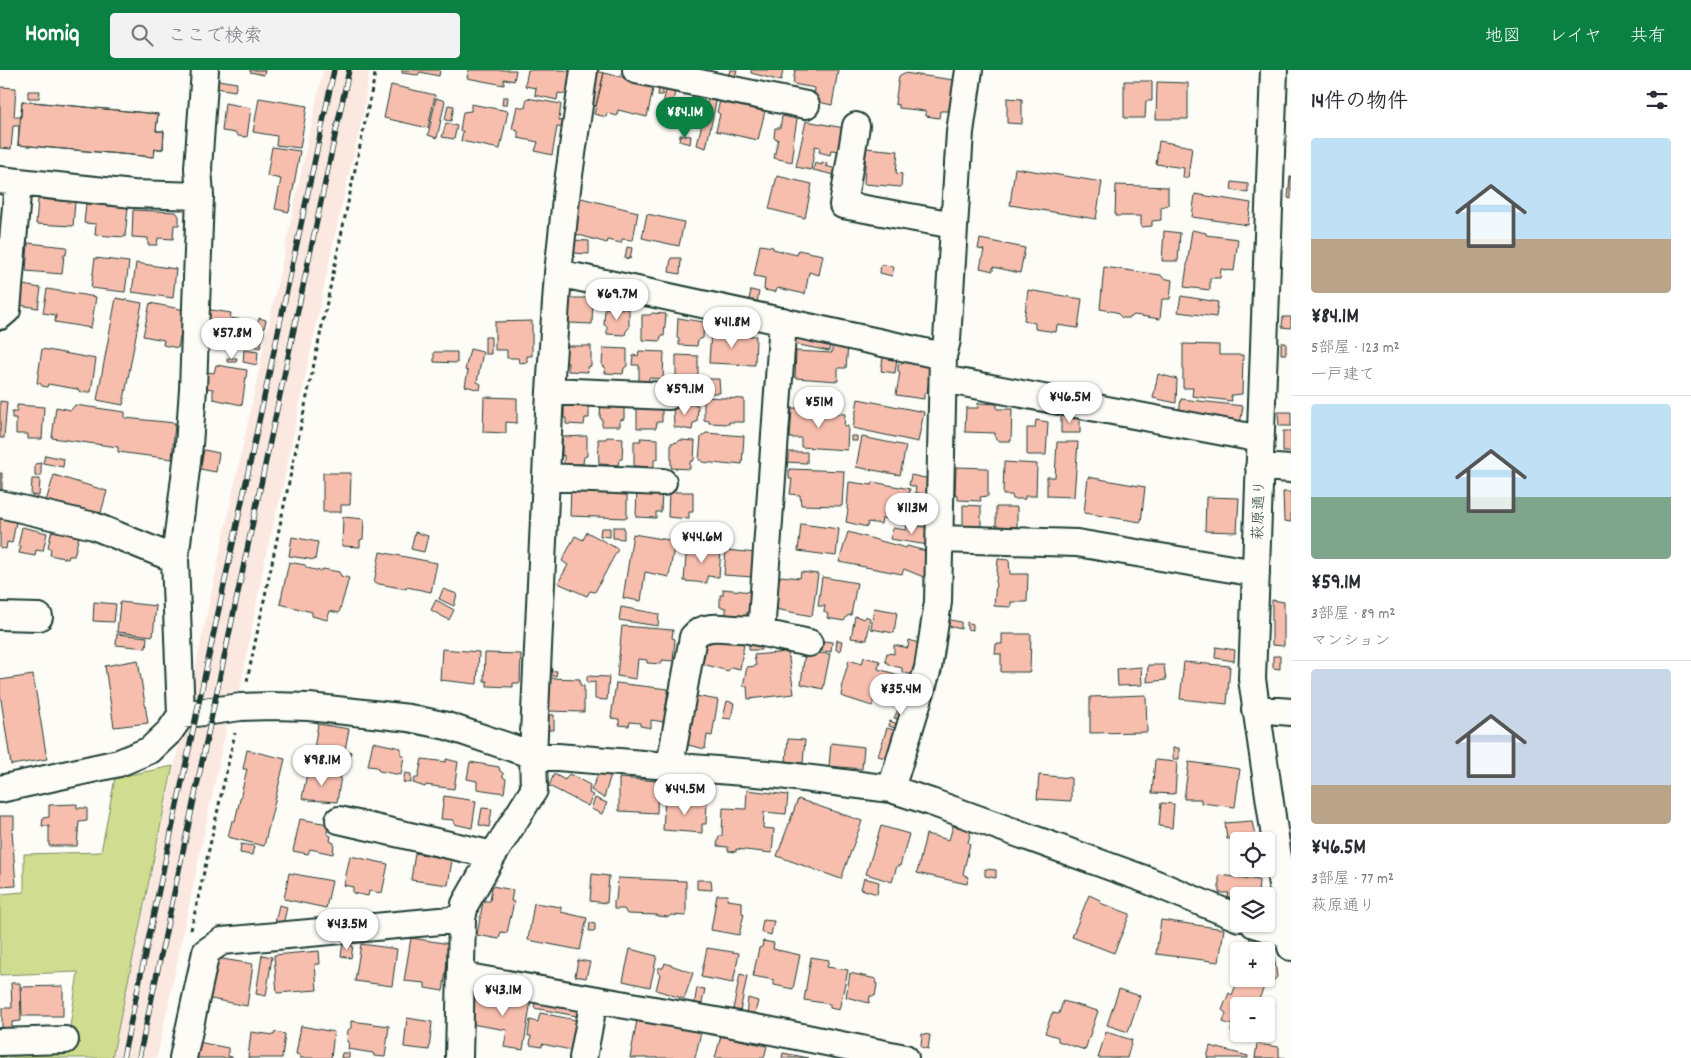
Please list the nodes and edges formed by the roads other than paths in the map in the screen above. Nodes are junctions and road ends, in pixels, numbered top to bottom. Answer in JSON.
{"nodes":[{"id":1,"x":205,"y":70,"type":"edge"},
{"id":2,"x":584,"y":70,"type":"edge"},
{"id":3,"x":636,"y":70,"type":"edge"},
{"id":4,"x":969,"y":70,"type":"edge"},
{"id":5,"x":1274,"y":70,"type":"edge"},
{"id":6,"x":806,"y":104,"type":"dead end"},
{"id":7,"x":1282,"y":112,"type":"edge"},
{"id":8,"x":856,"y":126,"type":"dead end"},
{"id":9,"x":9,"y":182,"type":"edge"},
{"id":10,"x":200,"y":196,"type":"junction"},
{"id":11,"x":954,"y":225,"type":"junction"},
{"id":12,"x":558,"y":273,"type":"junction"},
{"id":13,"x":0,"y":316,"type":"edge"},
{"id":14,"x":782,"y":321,"type":"junction"},
{"id":15,"x":943,"y":367,"type":"junction"},
{"id":16,"x":550,"y":391,"type":"junction"},
{"id":17,"x":669,"y":396,"type":"dead end"},
{"id":18,"x":1260,"y":438,"type":"junction"},
{"id":19,"x":1259,"y":467,"type":"junction"},
{"id":20,"x":1291,"y":469,"type":"edge"},
{"id":21,"x":546,"y":477,"type":"junction"},
{"id":22,"x":663,"y":482,"type":"dead end"},
{"id":23,"x":0,"y":504,"type":"edge"},
{"id":24,"x":940,"y":539,"type":"junction"},
{"id":25,"x":175,"y":559,"type":"junction"},
{"id":26,"x":1256,"y":573,"type":"junction"},
{"id":27,"x":0,"y":616,"type":"edge"},
{"id":28,"x":39,"y":617,"type":"dead end"},
{"id":29,"x":749,"y":630,"type":"junction"},
{"id":30,"x":809,"y":643,"type":"dead end"},
{"id":31,"x":1255,"y":709,"type":"junction"},
{"id":32,"x":1291,"y":712,"type":"edge"},
{"id":33,"x":181,"y":715,"type":"junction"},
{"id":34,"x":533,"y":755,"type":"junction"},
{"id":35,"x":670,"y":765,"type":"junction"},
{"id":36,"x":0,"y":789,"type":"edge"},
{"id":37,"x":892,"y":790,"type":"junction"},
{"id":38,"x":339,"y":820,"type":"dead end"},
{"id":39,"x":493,"y":855,"type":"junction"},
{"id":40,"x":1230,"y":914,"type":"edge"},
{"id":41,"x":462,"y":919,"type":"junction"},
{"id":42,"x":1275,"y":932,"type":"edge"},
{"id":43,"x":1290,"y":938,"type":"edge"},
{"id":44,"x":462,"y":976,"type":"junction"},
{"id":45,"x":594,"y":1000,"type":"junction"},
{"id":46,"x":65,"y":1040,"type":"dead end"},
{"id":47,"x":0,"y":1042,"type":"edge"},
{"id":48,"x":182,"y":1058,"type":"edge"},
{"id":49,"x":459,"y":1058,"type":"edge"},
{"id":50,"x":583,"y":1058,"type":"edge"},
{"id":51,"x":905,"y":1058,"type":"edge"}],
"edges":[{"from":1,"to":10,"type":"street"},
{"from":2,"to":12,"type":"street"},
{"from":3,"to":6,"type":"street"},
{"from":4,"to":11,"type":"street"},
{"from":5,"to":7,"type":"street","name":"萩原通り"},
{"from":7,"to":18,"type":"street","name":"萩原通り"},
{"from":8,"to":11,"type":"street"},
{"from":9,"to":10,"type":"street"},
{"from":9,"to":13,"type":"street"},
{"from":10,"to":25,"type":"street"},
{"from":11,"to":15,"type":"street"},
{"from":12,"to":14,"type":"street"},
{"from":12,"to":16,"type":"street"},
{"from":14,"to":15,"type":"street"},
{"from":14,"to":29,"type":"street"},
{"from":15,"to":18,"type":"street"},
{"from":15,"to":24,"type":"street"},
{"from":16,"to":17,"type":"street"},
{"from":16,"to":21,"type":"street"},
{"from":18,"to":19,"type":"street","name":"萩原通り"},
{"from":19,"to":20,"type":"street"},
{"from":19,"to":26,"type":"street","name":"萩原通り"},
{"from":21,"to":22,"type":"street"},
{"from":21,"to":34,"type":"street"},
{"from":23,"to":25,"type":"street"},
{"from":24,"to":26,"type":"street"},
{"from":24,"to":37,"type":"street"},
{"from":25,"to":33,"type":"street"},
{"from":26,"to":31,"type":"street","name":"萩原通り"},
{"from":27,"to":28,"type":"street"},
{"from":29,"to":30,"type":"street"},
{"from":29,"to":35,"type":"street"},
{"from":31,"to":32,"type":"street"},
{"from":31,"to":43,"type":"street","name":"萩原通り"},
{"from":33,"to":34,"type":"street"},
{"from":33,"to":36,"type":"street"},
{"from":34,"to":35,"type":"street"},
{"from":34,"to":39,"type":"street"},
{"from":35,"to":37,"type":"street"},
{"from":37,"to":40,"type":"street"},
{"from":38,"to":39,"type":"street"},
{"from":39,"to":41,"type":"street"},
{"from":41,"to":44,"type":"street"},
{"from":41,"to":48,"type":"street"},
{"from":42,"to":43,"type":"street"},
{"from":44,"to":45,"type":"street"},
{"from":44,"to":49,"type":"street"},
{"from":45,"to":50,"type":"street"},
{"from":45,"to":51,"type":"street"},
{"from":46,"to":47,"type":"street"}]}
